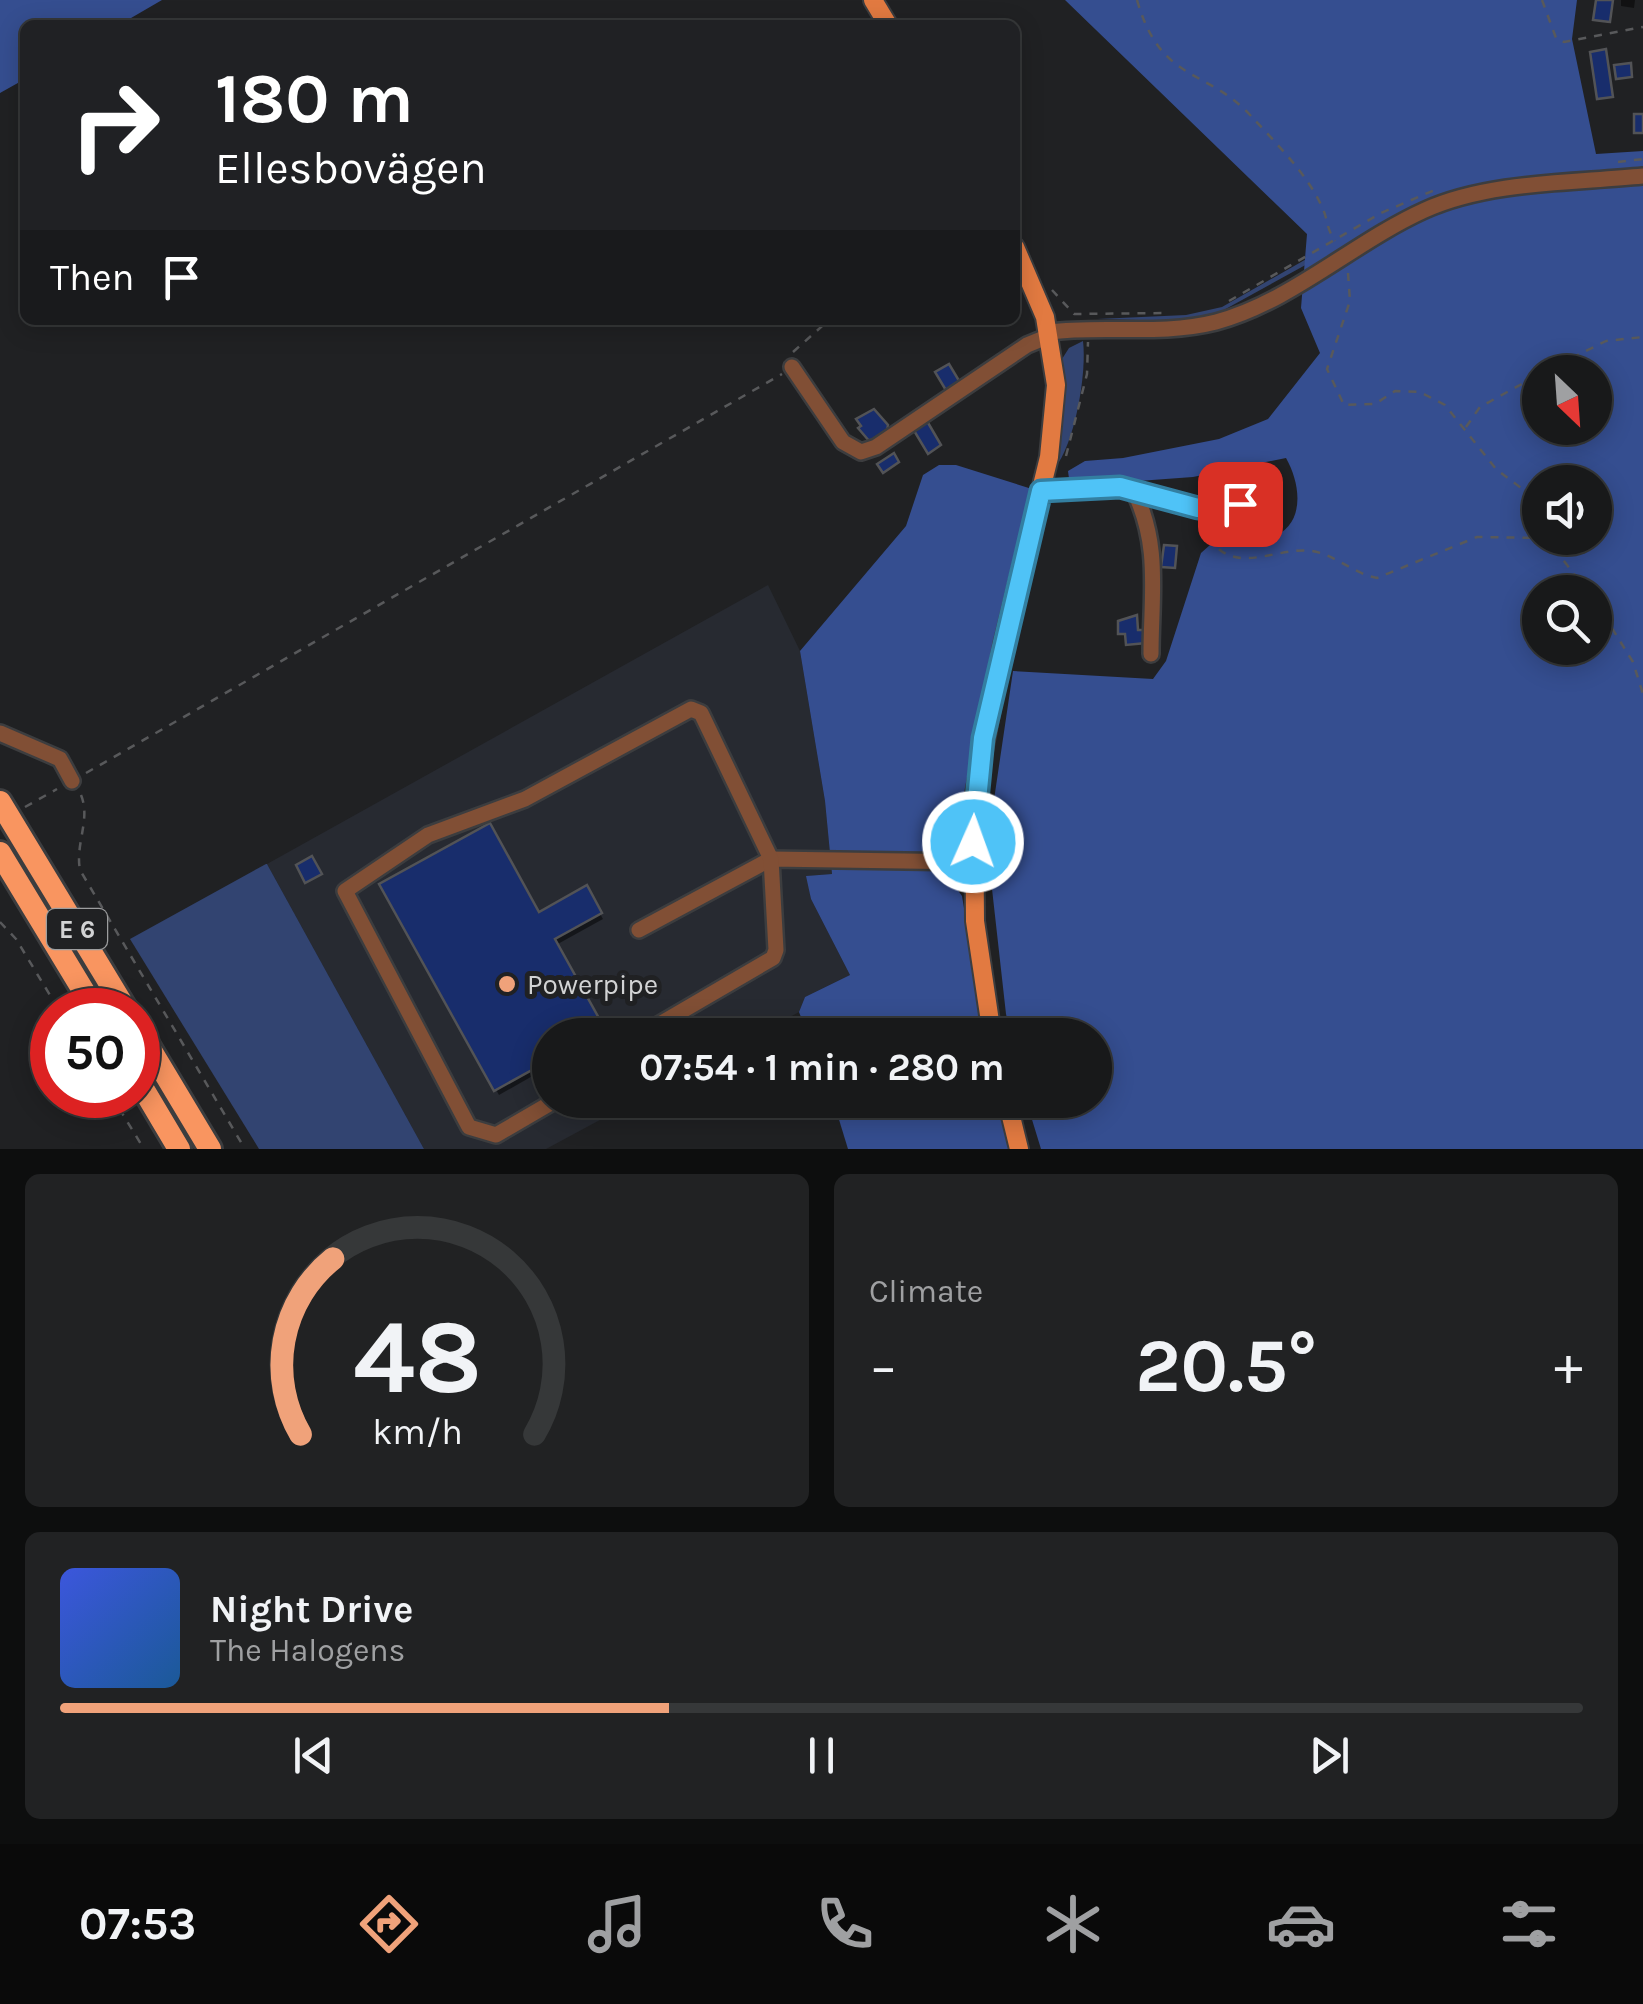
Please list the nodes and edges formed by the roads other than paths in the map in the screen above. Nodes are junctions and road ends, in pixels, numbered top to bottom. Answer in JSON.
{"nodes":[{"id":1,"x":1643,"y":176,"type":"edge"},
{"id":2,"x":1020,"y":257,"type":"edge"},
{"id":3,"x":1049,"y":334,"type":"junction"},
{"id":4,"x":792,"y":366,"type":"road end"},
{"id":5,"x":1133,"y":490,"type":"junction"},
{"id":6,"x":1041,"y":491,"type":"junction"},
{"id":7,"x":1240,"y":504,"type":"dead end"},
{"id":8,"x":1151,"y":654,"type":"dead end"},
{"id":9,"x":0,"y":733,"type":"edge"},
{"id":10,"x":72,"y":781,"type":"road end"},
{"id":11,"x":0,"y":802,"type":"edge"},
{"id":12,"x":0,"y":853,"type":"edge"},
{"id":13,"x":771,"y":859,"type":"junction"},
{"id":14,"x":972,"y":862,"type":"junction"},
{"id":15,"x":638,"y":930,"type":"dead end"},
{"id":16,"x":82,"y":988,"type":"edge"},
{"id":17,"x":113,"y":988,"type":"edge"},
{"id":18,"x":670,"y":1018,"type":"edge"},
{"id":19,"x":989,"y":1018,"type":"edge"},
{"id":20,"x":160,"y":1065,"type":"edge"},
{"id":21,"x":532,"y":1114,"type":"edge"},
{"id":22,"x":160,"y":1117,"type":"edge"},
{"id":23,"x":1012,"y":1118,"type":"edge"},
{"id":24,"x":179,"y":1149,"type":"edge"},
{"id":25,"x":210,"y":1149,"type":"edge"},
{"id":26,"x":1019,"y":1149,"type":"edge"}],
"edges":[{"from":1,"to":3,"type":"street"},
{"from":2,"to":3,"type":"main road"},
{"from":3,"to":4,"type":"street"},
{"from":3,"to":6,"type":"main road"},
{"from":5,"to":6,"type":"street"},
{"from":5,"to":7,"type":"street"},
{"from":5,"to":8,"type":"street"},
{"from":6,"to":14,"type":"main road"},
{"from":9,"to":10,"type":"street"},
{"from":11,"to":17,"type":"highway","number":"E 6"},
{"from":12,"to":16,"type":"highway","number":"E 6"},
{"from":13,"to":14,"type":"street"},
{"from":13,"to":15,"type":"street"},
{"from":13,"to":18,"type":"street"},
{"from":13,"to":21,"type":"street"},
{"from":14,"to":19,"type":"main road"},
{"from":20,"to":25,"type":"highway"},
{"from":22,"to":24,"type":"highway"},
{"from":23,"to":26,"type":"main road"}]}
